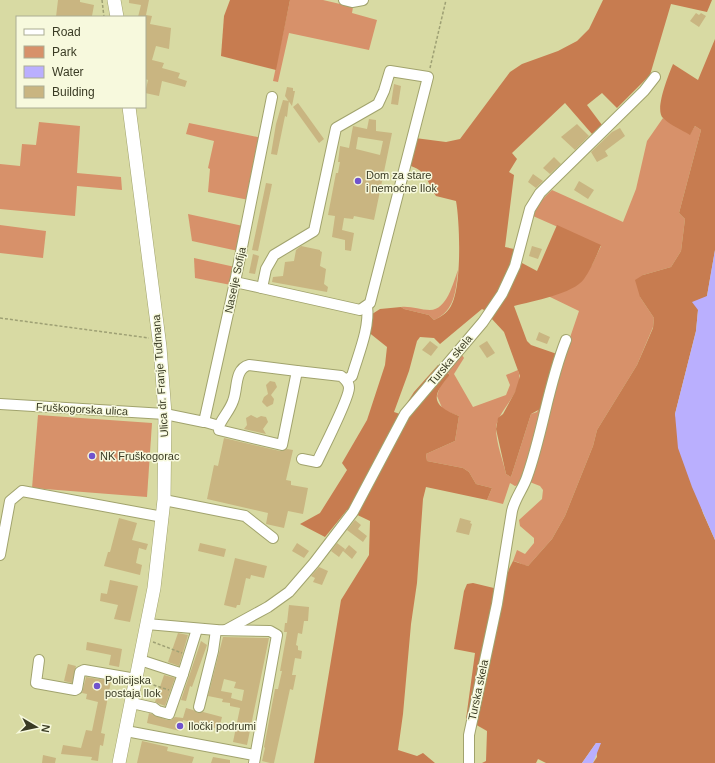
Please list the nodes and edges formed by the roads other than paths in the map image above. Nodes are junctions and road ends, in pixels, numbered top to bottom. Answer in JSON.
{"nodes":[{"id":1,"x":114,"y":0,"type":"edge"},
{"id":2,"x":344,"y":0,"type":"edge"},
{"id":3,"x":363,"y":0,"type":"edge"},
{"id":4,"x":117,"y":16,"type":"edge"},
{"id":5,"x":655,"y":76,"type":"dead end"},
{"id":6,"x":272,"y":97,"type":"dead end"},
{"id":7,"x":129,"y":108,"type":"edge"},
{"id":8,"x":235,"y":282,"type":"junction"},
{"id":9,"x":262,"y":288,"type":"junction"},
{"id":10,"x":367,"y":306,"type":"junction"},
{"id":11,"x":566,"y":340,"type":"dead end"},
{"id":12,"x":297,"y":372,"type":"junction"},
{"id":13,"x":346,"y":380,"type":"junction"},
{"id":14,"x":0,"y":404,"type":"edge"},
{"id":15,"x":165,"y":414,"type":"junction"},
{"id":16,"x":202,"y":421,"type":"junction"},
{"id":17,"x":219,"y":426,"type":"junction"},
{"id":18,"x":302,"y":459,"type":"dead end"},
{"id":19,"x":164,"y":500,"type":"junction"},
{"id":20,"x":163,"y":517,"type":"junction"},
{"id":21,"x":273,"y":538,"type":"dead end"},
{"id":22,"x":0,"y":555,"type":"edge"},
{"id":23,"x":147,"y":624,"type":"junction"},
{"id":24,"x":197,"y":629,"type":"junction"},
{"id":25,"x":221,"y":630,"type":"junction"},
{"id":26,"x":39,"y":660,"type":"dead end"},
{"id":27,"x":140,"y":660,"type":"junction"},
{"id":28,"x":183,"y":674,"type":"junction"},
{"id":29,"x":136,"y":679,"type":"junction"},
{"id":30,"x":132,"y":703,"type":"junction"},
{"id":31,"x":199,"y":707,"type":"dead end"},
{"id":32,"x":126,"y":731,"type":"junction"},
{"id":33,"x":254,"y":759,"type":"edge"},
{"id":34,"x":119,"y":763,"type":"edge"},
{"id":35,"x":469,"y":763,"type":"edge"}],
"edges":[{"from":1,"to":4,"type":"main road"},
{"from":2,"to":3,"type":"street"},
{"from":5,"to":25,"type":"street","name":"Turska skela"},
{"from":6,"to":8,"type":"street","name":"Naselje Sofija"},
{"from":7,"to":15,"type":"main road","name":"Ulica dr. Franje Tuđmana"},
{"from":8,"to":9,"type":"street"},
{"from":8,"to":16,"type":"street","name":"Naselje Sofija"},
{"from":9,"to":10,"type":"street"},
{"from":9,"to":10,"type":"street"},
{"from":10,"to":13,"type":"street"},
{"from":11,"to":35,"type":"street","name":"Turska skela"},
{"from":12,"to":13,"type":"street"},
{"from":12,"to":17,"type":"street"},
{"from":12,"to":17,"type":"street"},
{"from":13,"to":18,"type":"street"},
{"from":14,"to":15,"type":"street","name":"Fruškogorska ulica"},
{"from":15,"to":16,"type":"street"},
{"from":15,"to":19,"type":"main road","name":"Ulica dr. Franje Tuđmana"},
{"from":16,"to":17,"type":"street"},
{"from":19,"to":20,"type":"main road","name":"Ulica dr. Franje Tuđmana"},
{"from":19,"to":21,"type":"street"},
{"from":20,"to":22,"type":"street"},
{"from":20,"to":23,"type":"main road","name":"Ulica dr. Franje Tuđmana"},
{"from":23,"to":24,"type":"street"},
{"from":23,"to":27,"type":"main road","name":"Ulica dr. Franje Tuđmana"},
{"from":24,"to":25,"type":"street"},
{"from":24,"to":28,"type":"street"},
{"from":25,"to":31,"type":"street"},
{"from":25,"to":33,"type":"street"},
{"from":26,"to":29,"type":"street"},
{"from":27,"to":28,"type":"street"},
{"from":27,"to":29,"type":"main road","name":"Ulica dr. Franje Tuđmana"},
{"from":28,"to":30,"type":"street"},
{"from":29,"to":30,"type":"main road","name":"Ulica dr. Franje Tuđmana"},
{"from":30,"to":32,"type":"main road","name":"Ulica dr. Franje Tuđmana"},
{"from":32,"to":33,"type":"street"},
{"from":32,"to":34,"type":"main road","name":"Ulica dr. Franje Tuđmana"}]}
